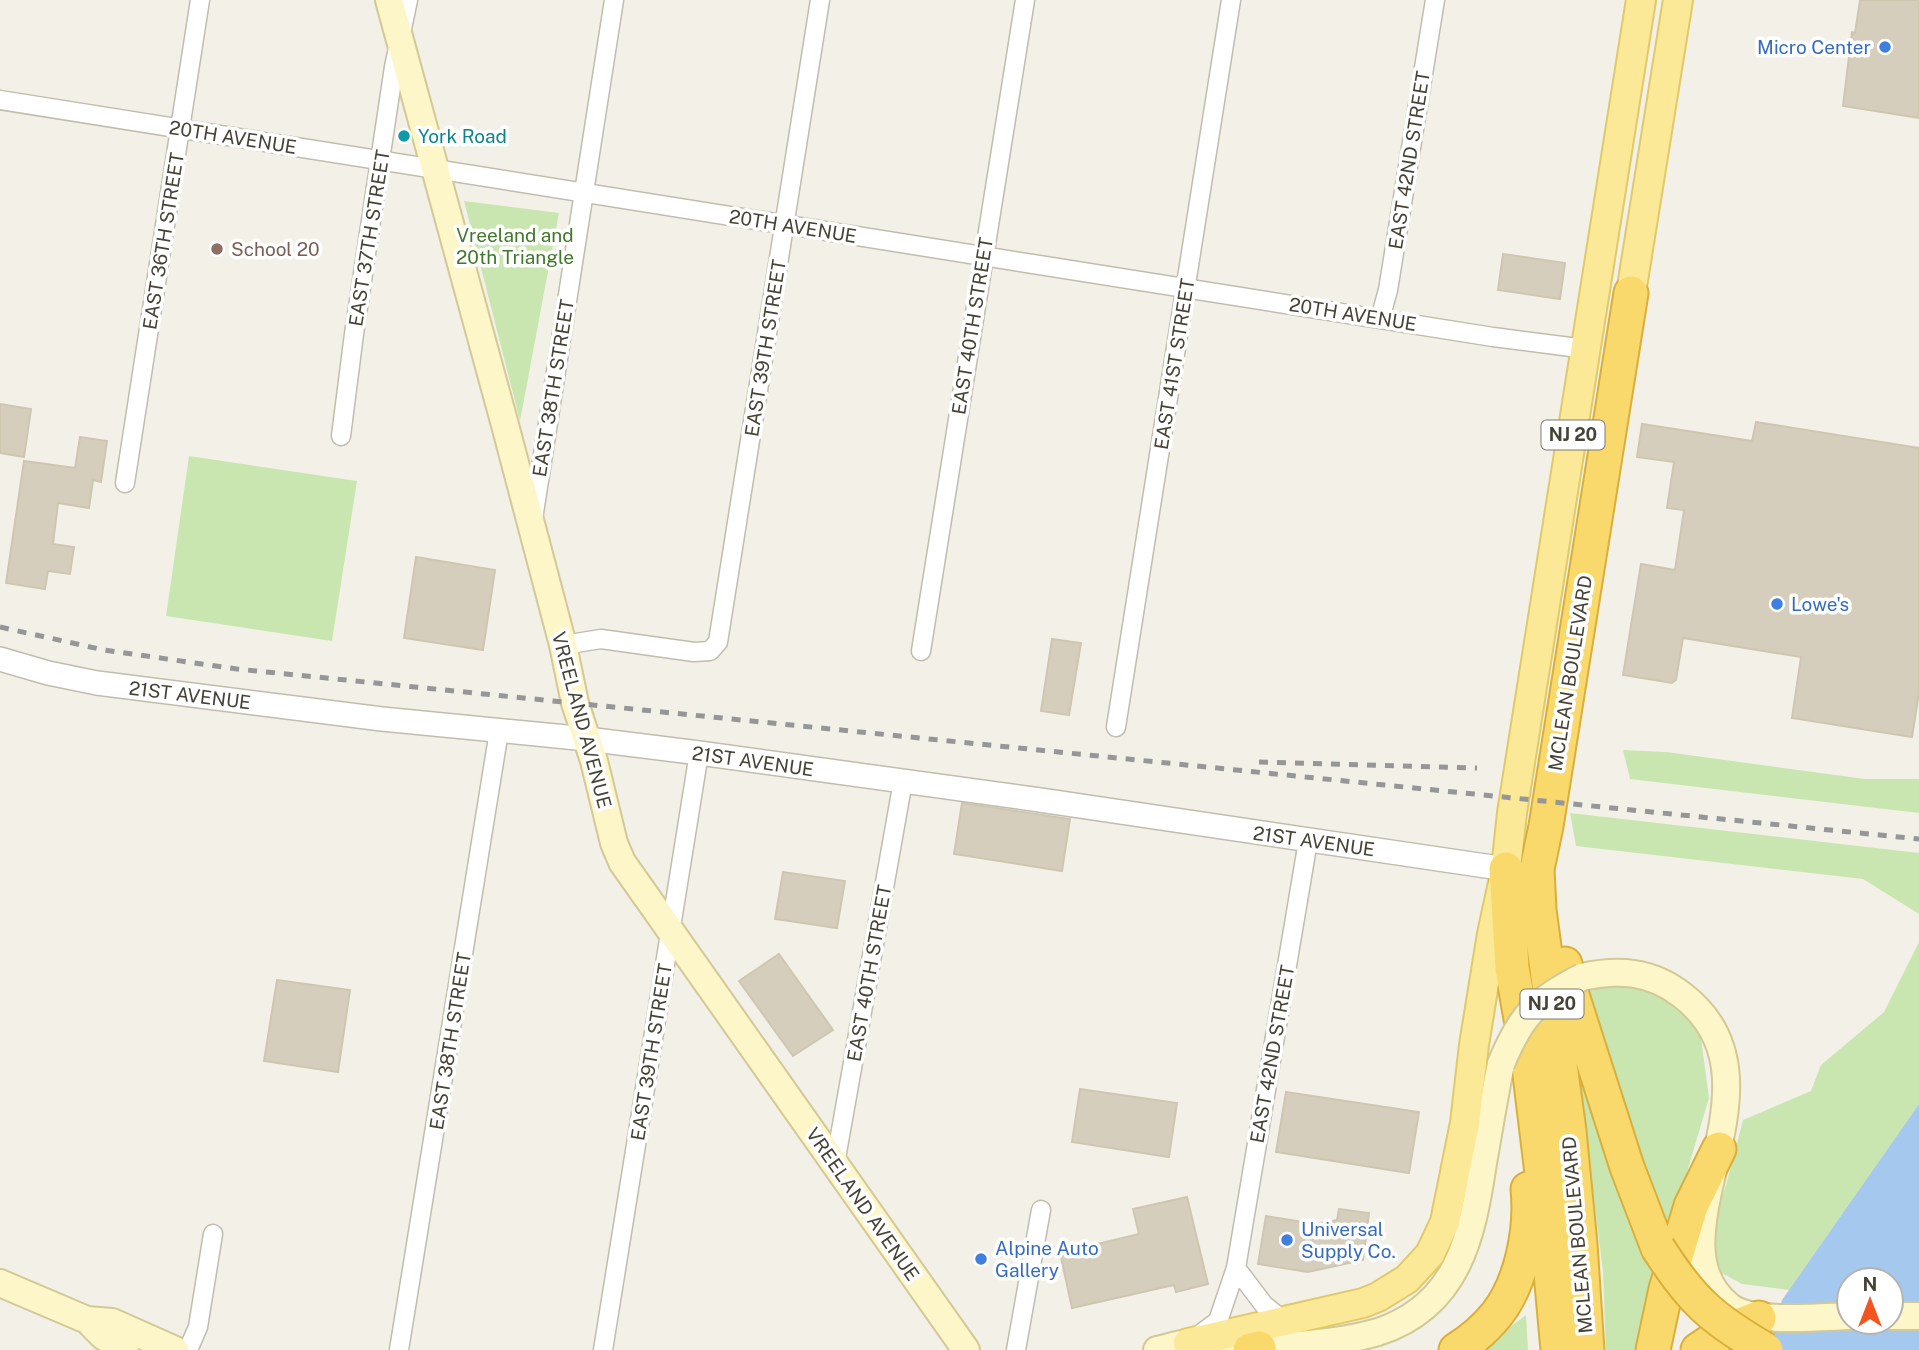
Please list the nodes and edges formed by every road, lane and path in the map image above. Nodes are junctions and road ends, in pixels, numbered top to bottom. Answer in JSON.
{"nodes":[{"id":1,"x":201,"y":0,"type":"edge"},
{"id":2,"x":389,"y":0,"type":"edge"},
{"id":3,"x":408,"y":0,"type":"edge"},
{"id":4,"x":614,"y":0,"type":"edge"},
{"id":5,"x":820,"y":0,"type":"edge"},
{"id":6,"x":1025,"y":0,"type":"edge"},
{"id":7,"x":1231,"y":0,"type":"edge"},
{"id":8,"x":1434,"y":0,"type":"edge"},
{"id":9,"x":1641,"y":0,"type":"edge"},
{"id":10,"x":1678,"y":0,"type":"edge"},
{"id":11,"x":401,"y":44,"type":"junction"},
{"id":12,"x":0,"y":100,"type":"edge"},
{"id":13,"x":180,"y":129,"type":"junction"},
{"id":14,"x":382,"y":160,"type":"junction"},
{"id":15,"x":434,"y":169,"type":"junction"},
{"id":16,"x":583,"y":192,"type":"junction"},
{"id":17,"x":785,"y":224,"type":"junction"},
{"id":18,"x":983,"y":256,"type":"junction"},
{"id":19,"x":1187,"y":288,"type":"junction"},
{"id":20,"x":1631,"y":293,"type":"joint"},
{"id":21,"x":1381,"y":319,"type":"junction"},
{"id":22,"x":1586,"y":349,"type":"junction"},
{"id":23,"x":341,"y":436,"type":"dead end"},
{"id":24,"x":125,"y":483,"type":"dead end"},
{"id":25,"x":532,"y":528,"type":"junction"},
{"id":26,"x":562,"y":645,"type":"junction"},
{"id":27,"x":921,"y":651,"type":"dead end"},
{"id":28,"x":0,"y":659,"type":"edge"},
{"id":29,"x":1116,"y":727,"type":"dead end"},
{"id":30,"x":499,"y":731,"type":"junction"},
{"id":31,"x":587,"y":739,"type":"junction"},
{"id":32,"x":699,"y":753,"type":"junction"},
{"id":33,"x":903,"y":781,"type":"junction"},
{"id":34,"x":1546,"y":826,"type":"junction"},
{"id":35,"x":1308,"y":841,"type":"junction"},
{"id":36,"x":1506,"y":869,"type":"junction"},
{"id":37,"x":671,"y":930,"type":"junction"},
{"id":38,"x":1515,"y":998,"type":"junction"},
{"id":39,"x":1718,"y":1149,"type":"junction"},
{"id":40,"x":835,"y":1164,"type":"junction"},
{"id":41,"x":1041,"y":1210,"type":"dead end"},
{"id":42,"x":213,"y":1234,"type":"dead end"},
{"id":43,"x":1236,"y":1268,"type":"junction"},
{"id":44,"x":0,"y":1284,"type":"edge"},
{"id":45,"x":1835,"y":1316,"type":"edge"},
{"id":46,"x":1759,"y":1318,"type":"junction"},
{"id":47,"x":87,"y":1320,"type":"junction"},
{"id":48,"x":1285,"y":1322,"type":"junction"},
{"id":49,"x":1188,"y":1343,"type":"junction"},
{"id":50,"x":1254,"y":1349,"type":"edge"},
{"id":51,"x":125,"y":1350,"type":"edge"},
{"id":52,"x":175,"y":1350,"type":"edge"},
{"id":53,"x":188,"y":1350,"type":"edge"},
{"id":54,"x":399,"y":1350,"type":"edge"},
{"id":55,"x":603,"y":1350,"type":"edge"},
{"id":56,"x":966,"y":1350,"type":"edge"},
{"id":57,"x":1016,"y":1350,"type":"edge"},
{"id":58,"x":1157,"y":1350,"type":"edge"},
{"id":59,"x":1456,"y":1350,"type":"edge"},
{"id":60,"x":1558,"y":1350,"type":"edge"},
{"id":61,"x":1587,"y":1350,"type":"edge"},
{"id":62,"x":1653,"y":1350,"type":"edge"},
{"id":63,"x":1698,"y":1350,"type":"edge"},
{"id":64,"x":1766,"y":1350,"type":"edge"}],
"edges":[{"from":1,"to":13,"type":"street","name":"EAST 36TH STREET"},
{"from":2,"to":11,"type":"main road","name":"VREELAND AVENUE"},
{"from":3,"to":11,"type":"street","name":"EAST 37TH STREET"},
{"from":4,"to":16,"type":"street","name":"EAST 38TH STREET"},
{"from":5,"to":17,"type":"street","name":"EAST 39TH STREET"},
{"from":6,"to":18,"type":"street","name":"EAST 40TH STREET"},
{"from":7,"to":19,"type":"street","name":"EAST 41ST STREET"},
{"from":8,"to":21,"type":"street","name":"EAST 42ND STREET"},
{"from":9,"to":22,"type":"main road","name":"MCLEAN BOULEVARD","number":"NJ 20"},
{"from":10,"to":20,"type":"main road","name":"MCLEAN BOULEVARD","number":"NJ 20"},
{"from":11,"to":14,"type":"street","name":"EAST 37TH STREET"},
{"from":11,"to":15,"type":"main road","name":"VREELAND AVENUE"},
{"from":12,"to":13,"type":"street","name":"20TH AVENUE"},
{"from":13,"to":14,"type":"street","name":"20TH AVENUE"},
{"from":13,"to":24,"type":"street","name":"EAST 36TH STREET"},
{"from":14,"to":15,"type":"street","name":"20TH AVENUE"},
{"from":14,"to":23,"type":"street","name":"EAST 37TH STREET"},
{"from":15,"to":16,"type":"street","name":"20TH AVENUE"},
{"from":15,"to":25,"type":"main road","name":"VREELAND AVENUE"},
{"from":16,"to":17,"type":"street","name":"20TH AVENUE"},
{"from":16,"to":25,"type":"street","name":"EAST 38TH STREET"},
{"from":17,"to":18,"type":"street","name":"20TH AVENUE"},
{"from":17,"to":26,"type":"street","name":"EAST 39TH STREET"},
{"from":18,"to":19,"type":"street","name":"20TH AVENUE"},
{"from":18,"to":27,"type":"street","name":"EAST 40TH STREET"},
{"from":19,"to":21,"type":"street","name":"20TH AVENUE"},
{"from":19,"to":29,"type":"street","name":"EAST 41ST STREET"},
{"from":20,"to":34,"type":"highway","name":"MCLEAN BOULEVARD","number":"NJ 20"},
{"from":21,"to":22,"type":"street","name":"20TH AVENUE"},
{"from":22,"to":36,"type":"main road","name":"MCLEAN BOULEVARD","number":"NJ 20"},
{"from":25,"to":26,"type":"main road","name":"VREELAND AVENUE"},
{"from":26,"to":31,"type":"main road","name":"VREELAND AVENUE"},
{"from":28,"to":30,"type":"street","name":"21ST AVENUE"},
{"from":30,"to":31,"type":"street","name":"21ST AVENUE"},
{"from":30,"to":54,"type":"street","name":"EAST 38TH STREET"},
{"from":31,"to":32,"type":"street","name":"21ST AVENUE"},
{"from":31,"to":37,"type":"main road","name":"VREELAND AVENUE"},
{"from":32,"to":33,"type":"street","name":"21ST AVENUE"},
{"from":32,"to":37,"type":"street","name":"EAST 39TH STREET"},
{"from":33,"to":35,"type":"street","name":"21ST AVENUE"},
{"from":33,"to":40,"type":"street","name":"EAST 40TH STREET"},
{"from":34,"to":61,"type":"highway","name":"MCLEAN BOULEVARD","number":"NJ 20"},
{"from":34,"to":64,"type":"highway","bridge":true},
{"from":35,"to":36,"type":"street","name":"21ST AVENUE"},
{"from":35,"to":43,"type":"street","name":"EAST 42ND STREET"},
{"from":36,"to":38,"type":"highway","name":"MCLEAN BOULEVARD","number":"NJ 20"},
{"from":36,"to":48,"type":"main road"},
{"from":37,"to":40,"type":"main road","name":"VREELAND AVENUE"},
{"from":37,"to":55,"type":"street","name":"EAST 39TH STREET"},
{"from":38,"to":59,"type":"highway"},
{"from":38,"to":60,"type":"highway","name":"MCLEAN BOULEVARD","number":"NJ 20"},
{"from":39,"to":46,"type":"main road"},
{"from":39,"to":50,"type":"main road","bridge":true},
{"from":39,"to":62,"type":"highway"},
{"from":40,"to":56,"type":"main road","name":"VREELAND AVENUE"},
{"from":41,"to":57,"type":"street"},
{"from":42,"to":53,"type":"street"},
{"from":43,"to":48,"type":"street"},
{"from":43,"to":49,"type":"street","name":"EAST 42ND STREET"},
{"from":44,"to":47,"type":"main road"},
{"from":45,"to":46,"type":"main road"},
{"from":46,"to":63,"type":"highway"},
{"from":47,"to":51,"type":"main road"},
{"from":47,"to":52,"type":"main road"},
{"from":48,"to":49,"type":"main road"},
{"from":49,"to":50,"type":"main road"},
{"from":49,"to":58,"type":"main road"}]}
